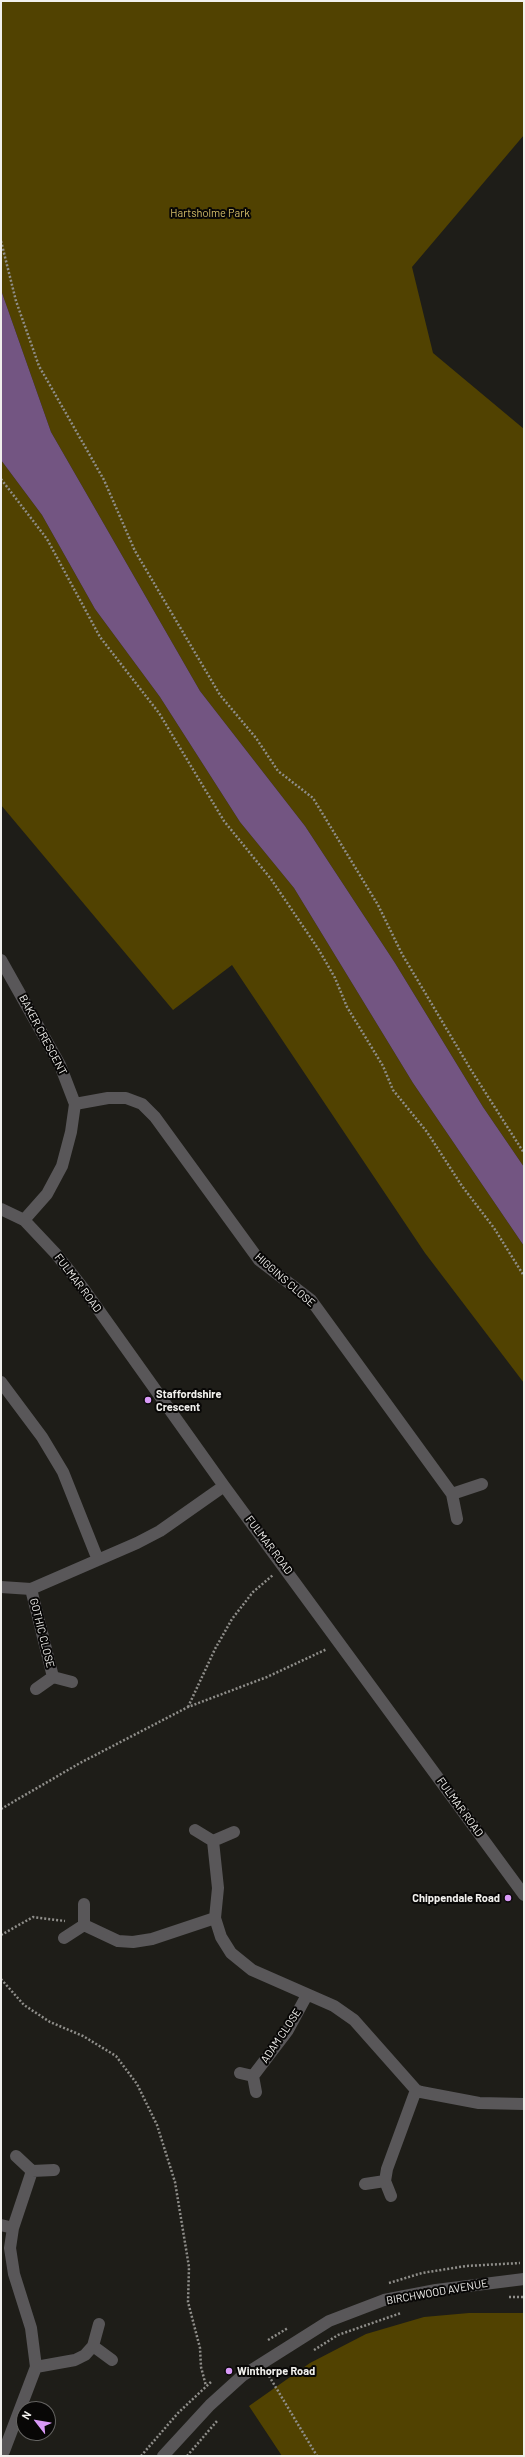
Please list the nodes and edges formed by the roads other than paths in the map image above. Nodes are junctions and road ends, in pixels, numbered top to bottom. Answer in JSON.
{"nodes":[{"id":1,"x":1,"y":960,"type":"edge"},
{"id":2,"x":75,"y":1104,"type":"junction"},
{"id":3,"x":1,"y":1209,"type":"edge"},
{"id":4,"x":24,"y":1220,"type":"junction"},
{"id":5,"x":1,"y":1382,"type":"edge"},
{"id":6,"x":482,"y":1484,"type":"dead end"},
{"id":7,"x":224,"y":1486,"type":"junction"},
{"id":8,"x":452,"y":1494,"type":"junction"},
{"id":9,"x":457,"y":1519,"type":"dead end"},
{"id":10,"x":98,"y":1560,"type":"junction"},
{"id":11,"x":1,"y":1587,"type":"edge"},
{"id":12,"x":31,"y":1589,"type":"junction"},
{"id":13,"x":53,"y":1677,"type":"junction"},
{"id":14,"x":72,"y":1682,"type":"dead end"},
{"id":15,"x":36,"y":1689,"type":"dead end"},
{"id":16,"x":195,"y":1830,"type":"dead end"},
{"id":17,"x":234,"y":1832,"type":"dead end"},
{"id":18,"x":213,"y":1841,"type":"junction"},
{"id":19,"x":524,"y":1895,"type":"edge"},
{"id":20,"x":84,"y":1904,"type":"dead end"},
{"id":21,"x":215,"y":1918,"type":"junction"},
{"id":22,"x":84,"y":1925,"type":"junction"},
{"id":23,"x":64,"y":1938,"type":"dead end"},
{"id":24,"x":307,"y":1995,"type":"junction"},
{"id":25,"x":240,"y":2073,"type":"dead end"},
{"id":26,"x":253,"y":2076,"type":"junction"},
{"id":27,"x":416,"y":2090,"type":"junction"},
{"id":28,"x":256,"y":2092,"type":"dead end"},
{"id":29,"x":524,"y":2104,"type":"edge"},
{"id":30,"x":16,"y":2156,"type":"dead end"},
{"id":31,"x":54,"y":2170,"type":"dead end"},
{"id":32,"x":32,"y":2171,"type":"junction"},
{"id":33,"x":385,"y":2181,"type":"junction"},
{"id":34,"x":365,"y":2184,"type":"dead end"},
{"id":35,"x":391,"y":2196,"type":"dead end"},
{"id":36,"x":1,"y":2225,"type":"edge"},
{"id":37,"x":13,"y":2228,"type":"junction"},
{"id":38,"x":524,"y":2279,"type":"edge"},
{"id":39,"x":99,"y":2324,"type":"dead end"},
{"id":40,"x":92,"y":2346,"type":"junction"},
{"id":41,"x":112,"y":2360,"type":"dead end"},
{"id":42,"x":36,"y":2367,"type":"junction"},
{"id":43,"x":7,"y":2452,"type":"edge"},
{"id":44,"x":163,"y":2456,"type":"edge"}],
"edges":[{"from":1,"to":2,"type":"street","name":"BAKER CRESCENT"},
{"from":2,"to":4,"type":"street","name":"BAKER CRESCENT"},
{"from":2,"to":8,"type":"street","name":"HIGGINS CLOSE"},
{"from":3,"to":4,"type":"street","name":"FULMAR ROAD"},
{"from":4,"to":7,"type":"street","name":"FULMAR ROAD"},
{"from":5,"to":10,"type":"street"},
{"from":6,"to":8,"type":"street"},
{"from":7,"to":10,"type":"street"},
{"from":7,"to":19,"type":"street","name":"FULMAR ROAD"},
{"from":8,"to":9,"type":"street","name":"HIGGINS CLOSE"},
{"from":10,"to":12,"type":"street"},
{"from":11,"to":12,"type":"street"},
{"from":12,"to":13,"type":"street","name":"GOTHIC CLOSE"},
{"from":13,"to":14,"type":"street","name":"GOTHIC CLOSE"},
{"from":13,"to":15,"type":"street","name":"GOTHIC CLOSE"},
{"from":16,"to":18,"type":"street"},
{"from":17,"to":18,"type":"street"},
{"from":18,"to":21,"type":"street"},
{"from":20,"to":22,"type":"street"},
{"from":21,"to":22,"type":"street"},
{"from":21,"to":24,"type":"street"},
{"from":22,"to":23,"type":"street"},
{"from":24,"to":26,"type":"street","name":"ADAM CLOSE"},
{"from":24,"to":27,"type":"street"},
{"from":25,"to":26,"type":"street"},
{"from":26,"to":28,"type":"street"},
{"from":27,"to":29,"type":"street"},
{"from":27,"to":33,"type":"street"},
{"from":30,"to":32,"type":"street"},
{"from":31,"to":32,"type":"street"},
{"from":32,"to":37,"type":"street"},
{"from":33,"to":34,"type":"street"},
{"from":33,"to":35,"type":"street"},
{"from":36,"to":37,"type":"street"},
{"from":37,"to":42,"type":"street"},
{"from":38,"to":44,"type":"street","name":"BIRCHWOOD AVENUE"},
{"from":39,"to":40,"type":"street"},
{"from":40,"to":41,"type":"street"},
{"from":40,"to":42,"type":"street"},
{"from":42,"to":43,"type":"street"}]}
